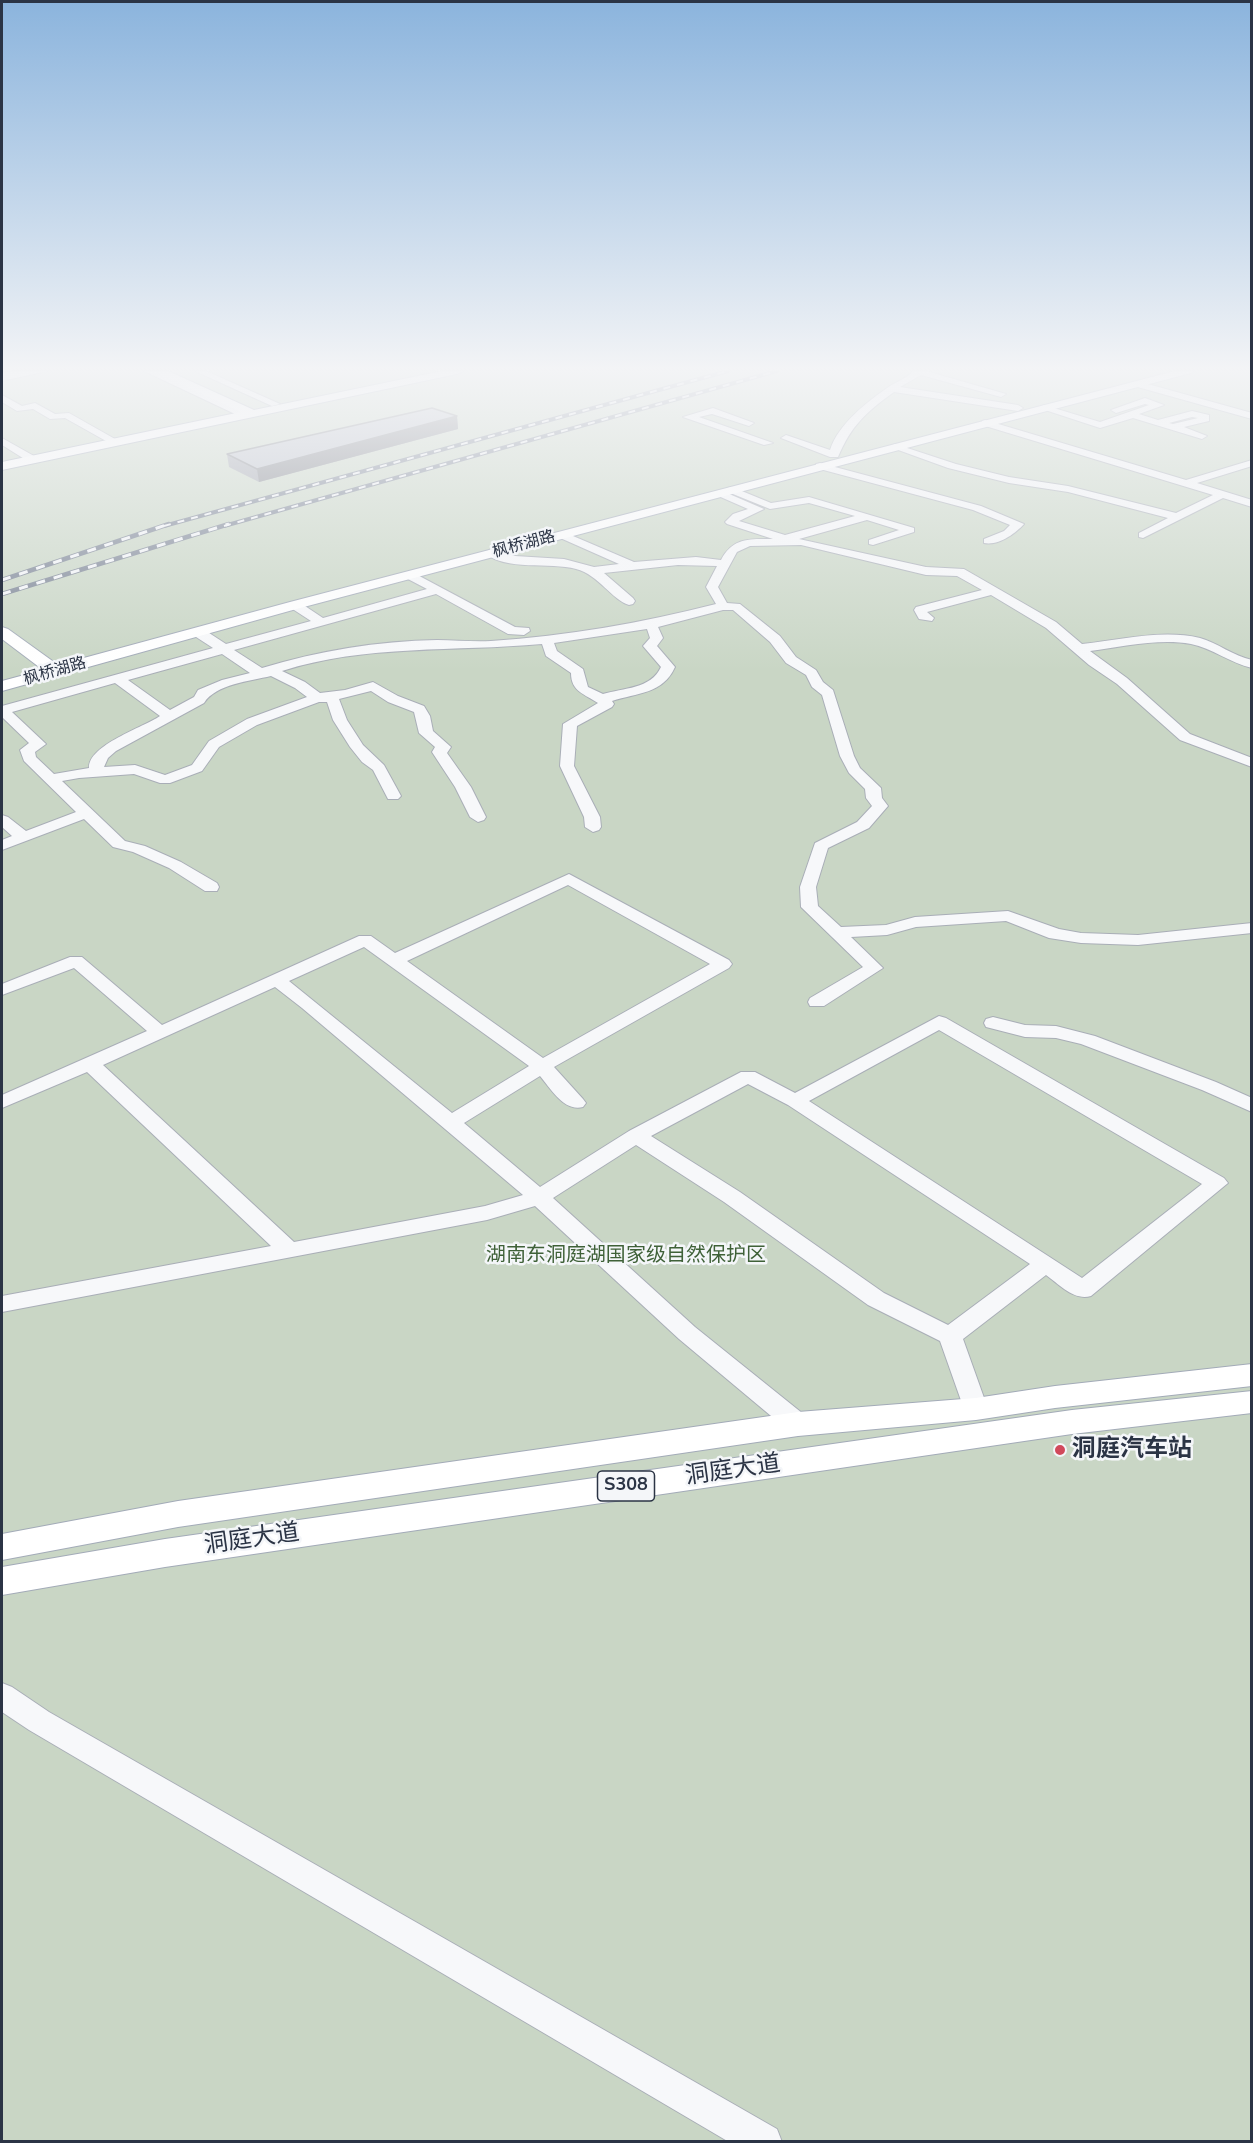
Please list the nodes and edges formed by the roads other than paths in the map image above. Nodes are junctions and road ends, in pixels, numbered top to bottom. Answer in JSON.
{"nodes":[{"id":1,"x":775,"y":471,"type":"edge"},
{"id":2,"x":801,"y":471,"type":"edge"},
{"id":3,"x":839,"y":471,"type":"edge"},
{"id":4,"x":975,"y":471,"type":"edge"},
{"id":5,"x":1147,"y":471,"type":"edge"},
{"id":6,"x":1227,"y":471,"type":"edge"},
{"id":7,"x":1187,"y":483,"type":"junction"},
{"id":8,"x":726,"y":491,"type":"junction"},
{"id":9,"x":1222,"y":494,"type":"junction"},
{"id":10,"x":1251,"y":504,"type":"edge"},
{"id":11,"x":773,"y":505,"type":"junction"},
{"id":12,"x":758,"y":509,"type":"junction"},
{"id":13,"x":867,"y":516,"type":"junction"},
{"id":14,"x":1178,"y":518,"type":"junction"},
{"id":15,"x":562,"y":535,"type":"junction"},
{"id":16,"x":1143,"y":536,"type":"dead end"},
{"id":17,"x":987,"y":541,"type":"dead end"},
{"id":18,"x":873,"y":542,"type":"dead end"},
{"id":19,"x":491,"y":554,"type":"junction"},
{"id":20,"x":724,"y":564,"type":"junction"},
{"id":21,"x":634,"y":567,"type":"junction"},
{"id":22,"x":592,"y":571,"type":"junction"},
{"id":23,"x":410,"y":575,"type":"junction"},
{"id":24,"x":438,"y":590,"type":"junction"},
{"id":25,"x":991,"y":591,"type":"junction"},
{"id":26,"x":931,"y":595,"type":"dead end"},
{"id":27,"x":629,"y":601,"type":"dead end"},
{"id":28,"x":950,"y":602,"type":"junction"},
{"id":29,"x":295,"y":605,"type":"junction"},
{"id":30,"x":723,"y":606,"type":"junction"},
{"id":31,"x":928,"y":618,"type":"dead end"},
{"id":32,"x":322,"y":623,"type":"junction"},
{"id":33,"x":651,"y":625,"type":"junction"},
{"id":34,"x":524,"y":631,"type":"dead end"},
{"id":35,"x":198,"y":632,"type":"junction"},
{"id":36,"x":2,"y":633,"type":"edge"},
{"id":37,"x":547,"y":640,"type":"junction"},
{"id":38,"x":2,"y":648,"type":"edge"},
{"id":39,"x":1079,"y":648,"type":"junction"},
{"id":40,"x":225,"y":650,"type":"junction"},
{"id":41,"x":1251,"y":664,"type":"edge"},
{"id":42,"x":51,"y":668,"type":"junction"},
{"id":43,"x":30,"y":670,"type":"junction"},
{"id":44,"x":260,"y":673,"type":"junction"},
{"id":45,"x":2,"y":678,"type":"edge"},
{"id":46,"x":118,"y":679,"type":"junction"},
{"id":47,"x":2,"y":686,"type":"edge"},
{"id":48,"x":317,"y":698,"type":"junction"},
{"id":49,"x":603,"y":699,"type":"junction"},
{"id":50,"x":2,"y":711,"type":"edge"},
{"id":51,"x":169,"y":716,"type":"junction"},
{"id":52,"x":1251,"y":763,"type":"edge"},
{"id":53,"x":98,"y":772,"type":"junction"},
{"id":54,"x":52,"y":778,"type":"junction"},
{"id":55,"x":393,"y":796,"type":"dead end"},
{"id":56,"x":87,"y":813,"type":"junction"},
{"id":57,"x":478,"y":816,"type":"dead end"},
{"id":58,"x":2,"y":820,"type":"edge"},
{"id":59,"x":593,"y":827,"type":"dead end"},
{"id":60,"x":24,"y":837,"type":"junction"},
{"id":61,"x":2,"y":845,"type":"edge"},
{"id":62,"x":211,"y":887,"type":"dead end"},
{"id":63,"x":1251,"y":928,"type":"edge"},
{"id":64,"x":836,"y":932,"type":"junction"},
{"id":65,"x":394,"y":960,"type":"junction"},
{"id":66,"x":278,"y":981,"type":"junction"},
{"id":67,"x":2,"y":990,"type":"edge"},
{"id":68,"x":817,"y":1002,"type":"dead end"},
{"id":69,"x":993,"y":1023,"type":"dead end"},
{"id":70,"x":160,"y":1033,"type":"junction"},
{"id":71,"x":90,"y":1064,"type":"junction"},
{"id":72,"x":542,"y":1066,"type":"junction"},
{"id":73,"x":795,"y":1101,"type":"junction"},
{"id":74,"x":2,"y":1102,"type":"edge"},
{"id":75,"x":576,"y":1103,"type":"dead end"},
{"id":76,"x":1251,"y":1106,"type":"edge"},
{"id":77,"x":450,"y":1123,"type":"junction"},
{"id":78,"x":636,"y":1136,"type":"junction"},
{"id":79,"x":539,"y":1197,"type":"junction"},
{"id":80,"x":289,"y":1250,"type":"junction"},
{"id":81,"x":1046,"y":1264,"type":"junction"},
{"id":82,"x":2,"y":1304,"type":"edge"},
{"id":83,"x":950,"y":1336,"type":"junction"},
{"id":84,"x":1251,"y":1375,"type":"edge"},
{"id":85,"x":1251,"y":1402,"type":"edge"},
{"id":86,"x":976,"y":1409,"type":"junction"},
{"id":87,"x":798,"y":1424,"type":"junction"},
{"id":88,"x":2,"y":1547,"type":"edge"},
{"id":89,"x":2,"y":1581,"type":"edge"},
{"id":90,"x":2,"y":1696,"type":"edge"},
{"id":91,"x":764,"y":2142,"type":"edge"}],
"edges":[{"from":1,"to":42,"type":"main road","name":"枫桥湖路"},
{"from":2,"to":8,"type":"main road","name":"枫桥湖路"},
{"from":3,"to":17,"type":"street"},
{"from":4,"to":14,"type":"street"},
{"from":5,"to":7,"type":"street"},
{"from":6,"to":7,"type":"street"},
{"from":7,"to":9,"type":"street"},
{"from":8,"to":11,"type":"street"},
{"from":8,"to":12,"type":"street"},
{"from":8,"to":15,"type":"main road","name":"枫桥湖路"},
{"from":9,"to":10,"type":"street"},
{"from":9,"to":14,"type":"street"},
{"from":11,"to":12,"type":"street"},
{"from":11,"to":13,"type":"street"},
{"from":12,"to":13,"type":"street"},
{"from":13,"to":18,"type":"street"},
{"from":14,"to":16,"type":"street"},
{"from":15,"to":19,"type":"main road","name":"枫桥湖路"},
{"from":15,"to":21,"type":"street"},
{"from":19,"to":22,"type":"street"},
{"from":19,"to":23,"type":"main road","name":"枫桥湖路"},
{"from":20,"to":21,"type":"street"},
{"from":20,"to":25,"type":"street"},
{"from":20,"to":30,"type":"street"},
{"from":21,"to":22,"type":"street"},
{"from":22,"to":27,"type":"street"},
{"from":23,"to":24,"type":"street"},
{"from":23,"to":29,"type":"main road","name":"枫桥湖路"},
{"from":24,"to":32,"type":"street"},
{"from":24,"to":34,"type":"street"},
{"from":25,"to":28,"type":"street"},
{"from":25,"to":39,"type":"street"},
{"from":26,"to":28,"type":"street"},
{"from":28,"to":31,"type":"street"},
{"from":29,"to":32,"type":"street"},
{"from":29,"to":35,"type":"main road","name":"枫桥湖路"},
{"from":30,"to":33,"type":"street"},
{"from":30,"to":64,"type":"street"},
{"from":32,"to":40,"type":"street"},
{"from":33,"to":37,"type":"street"},
{"from":33,"to":49,"type":"street"},
{"from":35,"to":40,"type":"street"},
{"from":35,"to":42,"type":"main road","name":"枫桥湖路"},
{"from":36,"to":42,"type":"main road"},
{"from":37,"to":44,"type":"street"},
{"from":37,"to":49,"type":"street"},
{"from":38,"to":43,"type":"main road"},
{"from":39,"to":41,"type":"street"},
{"from":39,"to":52,"type":"street"},
{"from":40,"to":44,"type":"street"},
{"from":40,"to":46,"type":"street"},
{"from":42,"to":43,"type":"main road","name":"枫桥湖路"},
{"from":42,"to":47,"type":"main road","name":"枫桥湖路"},
{"from":43,"to":45,"type":"main road","name":"枫桥湖路"},
{"from":44,"to":48,"type":"street"},
{"from":44,"to":51,"type":"street"},
{"from":46,"to":50,"type":"street"},
{"from":46,"to":51,"type":"street"},
{"from":48,"to":53,"type":"street"},
{"from":48,"to":55,"type":"street"},
{"from":48,"to":57,"type":"street"},
{"from":49,"to":59,"type":"street"},
{"from":50,"to":54,"type":"street"},
{"from":51,"to":53,"type":"street"},
{"from":53,"to":54,"type":"street"},
{"from":54,"to":56,"type":"street"},
{"from":56,"to":60,"type":"street"},
{"from":56,"to":62,"type":"street"},
{"from":58,"to":60,"type":"street"},
{"from":60,"to":61,"type":"street"},
{"from":63,"to":64,"type":"street"},
{"from":64,"to":68,"type":"street"},
{"from":65,"to":66,"type":"street"},
{"from":65,"to":72,"type":"street"},
{"from":65,"to":72,"type":"street"},
{"from":66,"to":70,"type":"street"},
{"from":66,"to":77,"type":"street"},
{"from":67,"to":70,"type":"street"},
{"from":69,"to":76,"type":"street"},
{"from":70,"to":71,"type":"street"},
{"from":71,"to":74,"type":"street"},
{"from":71,"to":80,"type":"street"},
{"from":72,"to":75,"type":"street"},
{"from":72,"to":77,"type":"street"},
{"from":73,"to":78,"type":"street"},
{"from":73,"to":81,"type":"street"},
{"from":73,"to":81,"type":"street"},
{"from":77,"to":79,"type":"street"},
{"from":78,"to":79,"type":"street"},
{"from":78,"to":83,"type":"street"},
{"from":79,"to":80,"type":"street"},
{"from":79,"to":87,"type":"street"},
{"from":80,"to":82,"type":"street"},
{"from":81,"to":83,"type":"street"},
{"from":83,"to":86,"type":"street"},
{"from":84,"to":86,"type":"main road","name":"洞庭大道","number":"S308"},
{"from":85,"to":89,"type":"main road","name":"洞庭大道","number":"S308"},
{"from":86,"to":87,"type":"main road","name":"洞庭大道","number":"S308"},
{"from":87,"to":88,"type":"main road","name":"洞庭大道","number":"S308"},
{"from":90,"to":91,"type":"street"}]}
